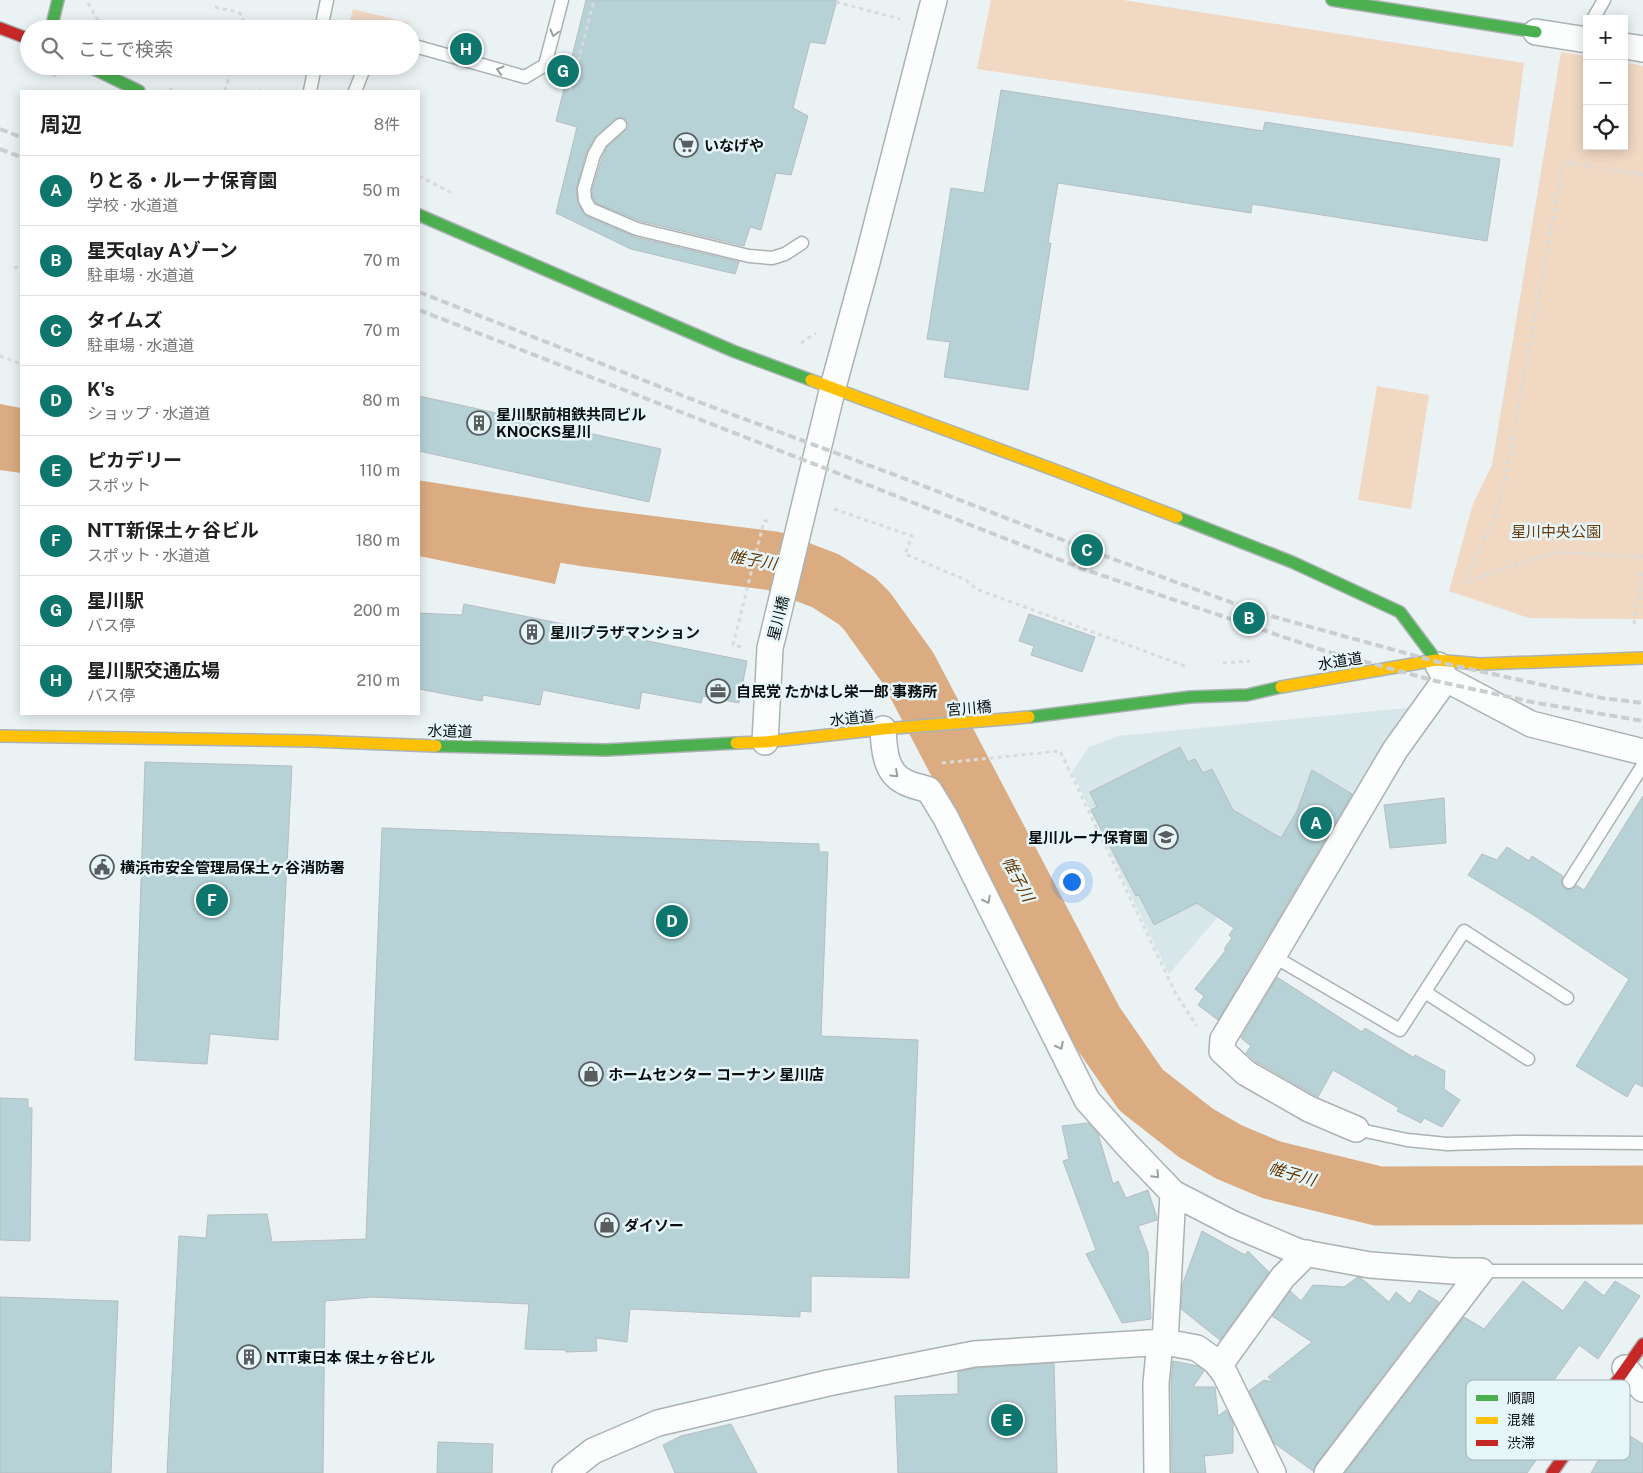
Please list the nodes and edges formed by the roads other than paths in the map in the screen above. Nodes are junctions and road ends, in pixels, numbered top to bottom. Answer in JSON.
{"nodes":[{"id":1,"x":58,"y":0,"type":"edge"},
{"id":2,"x":327,"y":0,"type":"edge"},
{"id":3,"x":562,"y":0,"type":"edge"},
{"id":4,"x":934,"y":0,"type":"edge"},
{"id":5,"x":1332,"y":0,"type":"edge"},
{"id":6,"x":1604,"y":0,"type":"edge"},
{"id":7,"x":1374,"y":4,"type":"edge"},
{"id":8,"x":1596,"y":15,"type":"edge"},
{"id":9,"x":53,"y":20,"type":"edge"},
{"id":10,"x":324,"y":20,"type":"edge"},
{"id":11,"x":0,"y":28,"type":"edge"},
{"id":12,"x":1536,"y":32,"type":"joint"},
{"id":13,"x":1583,"y":32,"type":"edge"},
{"id":14,"x":20,"y":36,"type":"edge"},
{"id":15,"x":1628,"y":47,"type":"edge"},
{"id":16,"x":420,"y":48,"type":"edge"},
{"id":17,"x":1643,"y":49,"type":"edge"},
{"id":18,"x":106,"y":75,"type":"edge"},
{"id":19,"x":313,"y":75,"type":"edge"},
{"id":20,"x":361,"y":75,"type":"edge"},
{"id":21,"x":137,"y":90,"type":"edge"},
{"id":22,"x":310,"y":90,"type":"edge"},
{"id":23,"x":355,"y":90,"type":"edge"},
{"id":24,"x":620,"y":125,"type":"dead end"},
{"id":25,"x":420,"y":215,"type":"edge"},
{"id":26,"x":802,"y":243,"type":"dead end"},
{"id":27,"x":833,"y":387,"type":"junction"},
{"id":28,"x":1643,"y":658,"type":"edge"},
{"id":29,"x":1441,"y":669,"type":"junction"},
{"id":30,"x":1044,"y":716,"type":"joint"},
{"id":31,"x":890,"y":729,"type":"junction"},
{"id":32,"x":0,"y":736,"type":"edge"},
{"id":33,"x":765,"y":742,"type":"junction"},
{"id":34,"x":1643,"y":752,"type":"edge"},
{"id":35,"x":1643,"y":764,"type":"edge"},
{"id":36,"x":1569,"y":882,"type":"dead end"},
{"id":37,"x":1273,"y":956,"type":"junction"},
{"id":38,"x":1425,"y":992,"type":"junction"},
{"id":39,"x":1566,"y":998,"type":"dead end"},
{"id":40,"x":1528,"y":1059,"type":"dead end"},
{"id":41,"x":1356,"y":1129,"type":"joint"},
{"id":42,"x":1643,"y":1143,"type":"edge"},
{"id":43,"x":1173,"y":1193,"type":"junction"},
{"id":44,"x":1307,"y":1253,"type":"junction"},
{"id":45,"x":1481,"y":1271,"type":"junction"},
{"id":46,"x":1643,"y":1272,"type":"edge"},
{"id":47,"x":1162,"y":1342,"type":"junction"},
{"id":48,"x":1643,"y":1344,"type":"edge"},
{"id":49,"x":1219,"y":1366,"type":"junction"},
{"id":50,"x":1625,"y":1368,"type":"junction"},
{"id":51,"x":1617,"y":1380,"type":"edge"},
{"id":52,"x":1643,"y":1389,"type":"edge"},
{"id":53,"x":1561,"y":1460,"type":"edge"},
{"id":54,"x":565,"y":1473,"type":"edge"},
{"id":55,"x":1157,"y":1473,"type":"edge"},
{"id":56,"x":1273,"y":1473,"type":"edge"},
{"id":57,"x":1327,"y":1473,"type":"edge"},
{"id":58,"x":1552,"y":1473,"type":"edge"}],
"edges":[{"from":1,"to":9,"type":"street"},
{"from":2,"to":10,"type":"lane"},
{"from":3,"to":16,"type":"lane","one_way":true},
{"from":4,"to":27,"type":"street","name":"星川橋"},
{"from":5,"to":7,"type":"street"},
{"from":6,"to":8,"type":"lane"},
{"from":7,"to":12,"type":"street"},
{"from":11,"to":14,"type":"street"},
{"from":12,"to":13,"type":"street"},
{"from":15,"to":17,"type":"street"},
{"from":18,"to":21,"type":"street"},
{"from":19,"to":22,"type":"lane"},
{"from":20,"to":23,"type":"lane"},
{"from":24,"to":26,"type":"lane"},
{"from":25,"to":27,"type":"street"},
{"from":27,"to":29,"type":"street"},
{"from":27,"to":33,"type":"street","name":"星川橋"},
{"from":28,"to":29,"type":"street","name":"水道道"},
{"from":29,"to":30,"type":"street","name":"水道道"},
{"from":29,"to":34,"type":"street"},
{"from":29,"to":37,"type":"street"},
{"from":30,"to":31,"type":"street","name":"宮川橋"},
{"from":31,"to":33,"type":"street","name":"水道道"},
{"from":31,"to":43,"type":"street","one_way":true},
{"from":32,"to":33,"type":"street","name":"水道道"},
{"from":35,"to":36,"type":"lane"},
{"from":37,"to":38,"type":"lane"},
{"from":37,"to":41,"type":"street"},
{"from":38,"to":39,"type":"lane"},
{"from":38,"to":40,"type":"lane"},
{"from":41,"to":42,"type":"lane"},
{"from":43,"to":44,"type":"street"},
{"from":43,"to":47,"type":"street"},
{"from":44,"to":45,"type":"street"},
{"from":44,"to":49,"type":"street"},
{"from":45,"to":46,"type":"lane"},
{"from":45,"to":57,"type":"street"},
{"from":47,"to":49,"type":"street"},
{"from":47,"to":54,"type":"street"},
{"from":47,"to":55,"type":"street"},
{"from":48,"to":50,"type":"street"},
{"from":49,"to":56,"type":"street"},
{"from":50,"to":51,"type":"street"},
{"from":50,"to":52,"type":"street"},
{"from":53,"to":58,"type":"street"}]}
